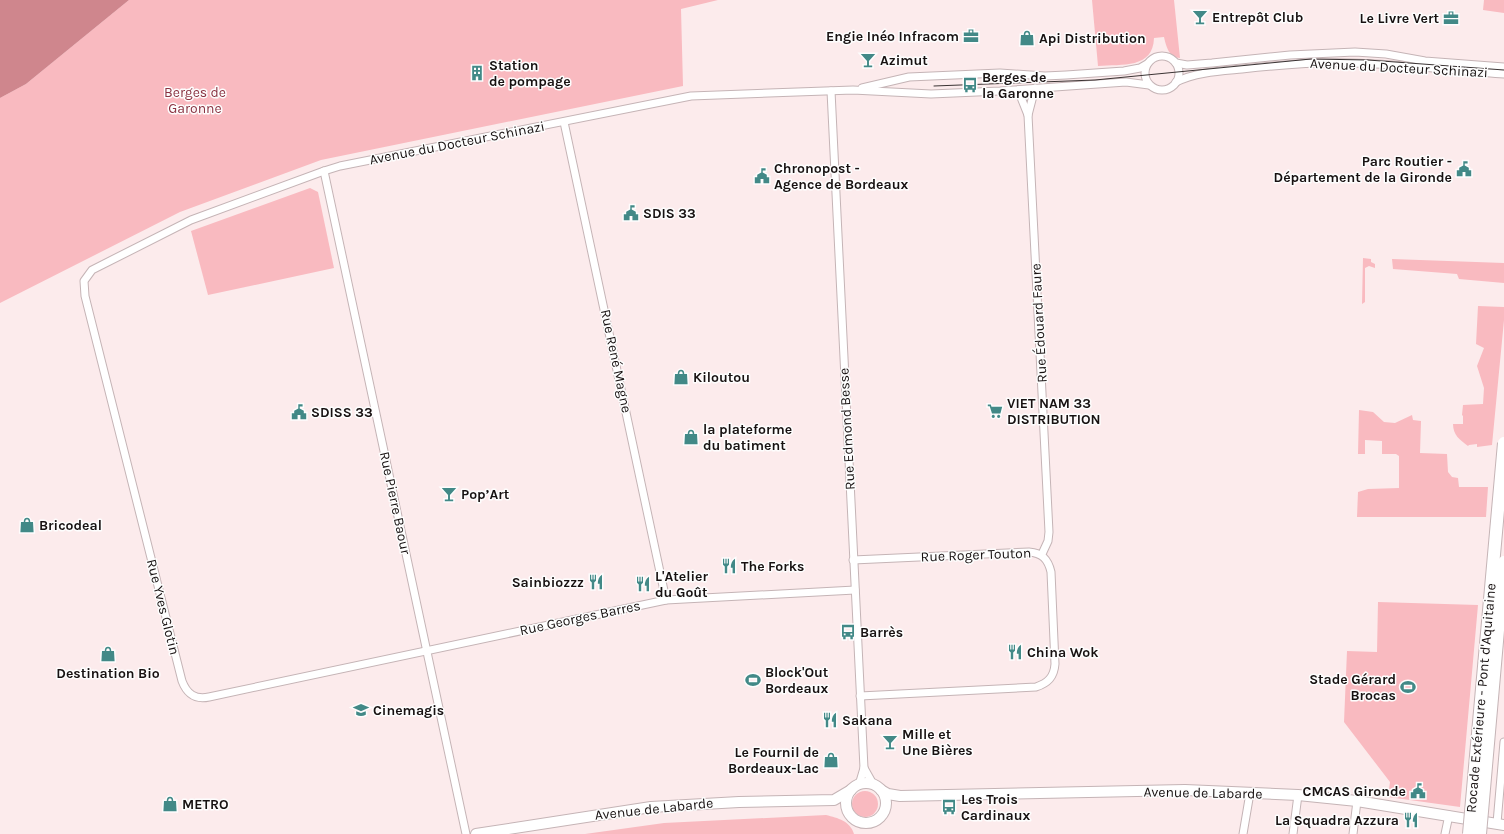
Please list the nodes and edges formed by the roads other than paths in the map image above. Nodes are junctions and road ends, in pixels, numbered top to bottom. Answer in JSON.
{"nodes":[{"id":1,"x":1176,"y":63,"type":"junction"},
{"id":2,"x":1147,"y":64,"type":"junction"},
{"id":3,"x":1504,"y":67,"type":"edge"},
{"id":4,"x":1504,"y":74,"type":"edge"},
{"id":5,"x":1176,"y":82,"type":"junction"},
{"id":6,"x":1149,"y":85,"type":"junction"},
{"id":7,"x":1035,"y":88,"type":"junction"},
{"id":8,"x":853,"y":90,"type":"junction"},
{"id":9,"x":1018,"y":90,"type":"junction"},
{"id":10,"x":831,"y":91,"type":"junction"},
{"id":11,"x":1028,"y":115,"type":"junction"},
{"id":12,"x":564,"y":122,"type":"junction"},
{"id":13,"x":324,"y":171,"type":"junction"},
{"id":14,"x":84,"y":280,"type":"joint"},
{"id":15,"x":1504,"y":443,"type":"edge"},
{"id":16,"x":1042,"y":554,"type":"junction"},
{"id":17,"x":853,"y":560,"type":"junction"},
{"id":18,"x":1504,"y":562,"type":"edge"},
{"id":19,"x":854,"y":590,"type":"junction"},
{"id":20,"x":666,"y":600,"type":"junction"},
{"id":21,"x":427,"y":651,"type":"junction"},
{"id":22,"x":860,"y":696,"type":"junction"},
{"id":23,"x":1504,"y":742,"type":"edge"},
{"id":24,"x":864,"y":768,"type":"junction"},
{"id":25,"x":877,"y":787,"type":"junction"},
{"id":26,"x":855,"y":788,"type":"junction"},
{"id":27,"x":1250,"y":793,"type":"junction"},
{"id":28,"x":1298,"y":795,"type":"junction"},
{"id":29,"x":900,"y":796,"type":"junction"},
{"id":30,"x":834,"y":800,"type":"junction"},
{"id":31,"x":1357,"y":801,"type":"junction"},
{"id":32,"x":885,"y":809,"type":"junction"},
{"id":33,"x":847,"y":810,"type":"junction"},
{"id":34,"x":1449,"y":815,"type":"junction"},
{"id":35,"x":866,"y":823,"type":"junction"},
{"id":36,"x":1501,"y":824,"type":"edge"},
{"id":37,"x":466,"y":834,"type":"edge"},
{"id":38,"x":476,"y":834,"type":"edge"},
{"id":39,"x":867,"y":834,"type":"edge"},
{"id":40,"x":1243,"y":834,"type":"edge"},
{"id":41,"x":1293,"y":834,"type":"edge"},
{"id":42,"x":1353,"y":834,"type":"edge"},
{"id":43,"x":1445,"y":834,"type":"edge"},
{"id":44,"x":1469,"y":834,"type":"edge"},
{"id":45,"x":1480,"y":834,"type":"edge"}],
"edges":[{"from":1,"to":2,"type":"street"},
{"from":1,"to":3,"type":"street","name":"Avenue du Docteur Schinazi"},
{"from":1,"to":5,"type":"street"},
{"from":2,"to":6,"type":"street"},
{"from":2,"to":8,"type":"street","name":"Avenue du Docteur Schinazi"},
{"from":4,"to":5,"type":"street","name":"Avenue du Docteur Schinazi"},
{"from":5,"to":6,"type":"street"},
{"from":6,"to":7,"type":"street","name":"Avenue du Docteur Schinazi"},
{"from":7,"to":9,"type":"street","name":"Avenue du Docteur Schinazi"},
{"from":7,"to":11,"type":"street","name":"Rue Édouard Faure"},
{"from":8,"to":9,"type":"street","name":"Avenue du Docteur Schinazi"},
{"from":8,"to":10,"type":"street","name":"Avenue du Docteur Schinazi"},
{"from":9,"to":11,"type":"street","name":"Rue Édouard Faure"},
{"from":10,"to":12,"type":"street","name":"Avenue du Docteur Schinazi"},
{"from":10,"to":17,"type":"street","name":"Rue Edmond Besse"},
{"from":11,"to":16,"type":"street","name":"Rue Édouard Faure"},
{"from":12,"to":13,"type":"street","name":"Avenue du Docteur Schinazi"},
{"from":12,"to":20,"type":"street","name":"Rue René Magne"},
{"from":13,"to":14,"type":"street","name":"Avenue du Docteur Schinazi"},
{"from":13,"to":21,"type":"street","name":"Rue Pierre Baour"},
{"from":14,"to":21,"type":"street","name":"Rue Yves Glotin"},
{"from":15,"to":44,"type":"highway","name":"Rocade Extérieure - Pont d'Aquitaine","bridge":true},
{"from":16,"to":17,"type":"street","name":"Rue Roger Touton"},
{"from":16,"to":22,"type":"street","name":"Rue Roger Touton"},
{"from":17,"to":19,"type":"street","name":"Rue Edmond Besse"},
{"from":18,"to":45,"type":"highway","bridge":true},
{"from":19,"to":20,"type":"street","name":"Rue Georges Barres"},
{"from":19,"to":22,"type":"street","name":"Rue Edmond Besse"},
{"from":20,"to":21,"type":"street","name":"Rue Georges Barres"},
{"from":21,"to":37,"type":"street","name":"Rue Pierre Baour"},
{"from":22,"to":24,"type":"street","name":"Rue Edmond Besse"},
{"from":23,"to":36,"type":"street"},
{"from":24,"to":25,"type":"street","name":"Rue Edmond Besse"},
{"from":24,"to":26,"type":"street","name":"Rue Edmond Besse"},
{"from":25,"to":26,"type":"main road"},
{"from":25,"to":29,"type":"main road","name":"Avenue de Labarde"},
{"from":25,"to":32,"type":"main road"},
{"from":26,"to":30,"type":"main road","name":"Avenue de Labarde"},
{"from":26,"to":33,"type":"main road"},
{"from":27,"to":28,"type":"main road","name":"Avenue de Labarde"},
{"from":27,"to":29,"type":"main road","name":"Avenue de Labarde"},
{"from":27,"to":40,"type":"street"},
{"from":28,"to":31,"type":"main road","name":"Avenue de Labarde"},
{"from":28,"to":41,"type":"street"},
{"from":29,"to":32,"type":"main road"},
{"from":30,"to":33,"type":"main road"},
{"from":30,"to":38,"type":"main road","name":"Avenue de Labarde"},
{"from":31,"to":34,"type":"main road","name":"Avenue de Labarde"},
{"from":31,"to":42,"type":"street"},
{"from":32,"to":35,"type":"main road"},
{"from":33,"to":35,"type":"main road"},
{"from":34,"to":36,"type":"main road","name":"Avenue de Labarde"},
{"from":34,"to":43,"type":"street"},
{"from":35,"to":39,"type":"main road"}]}
